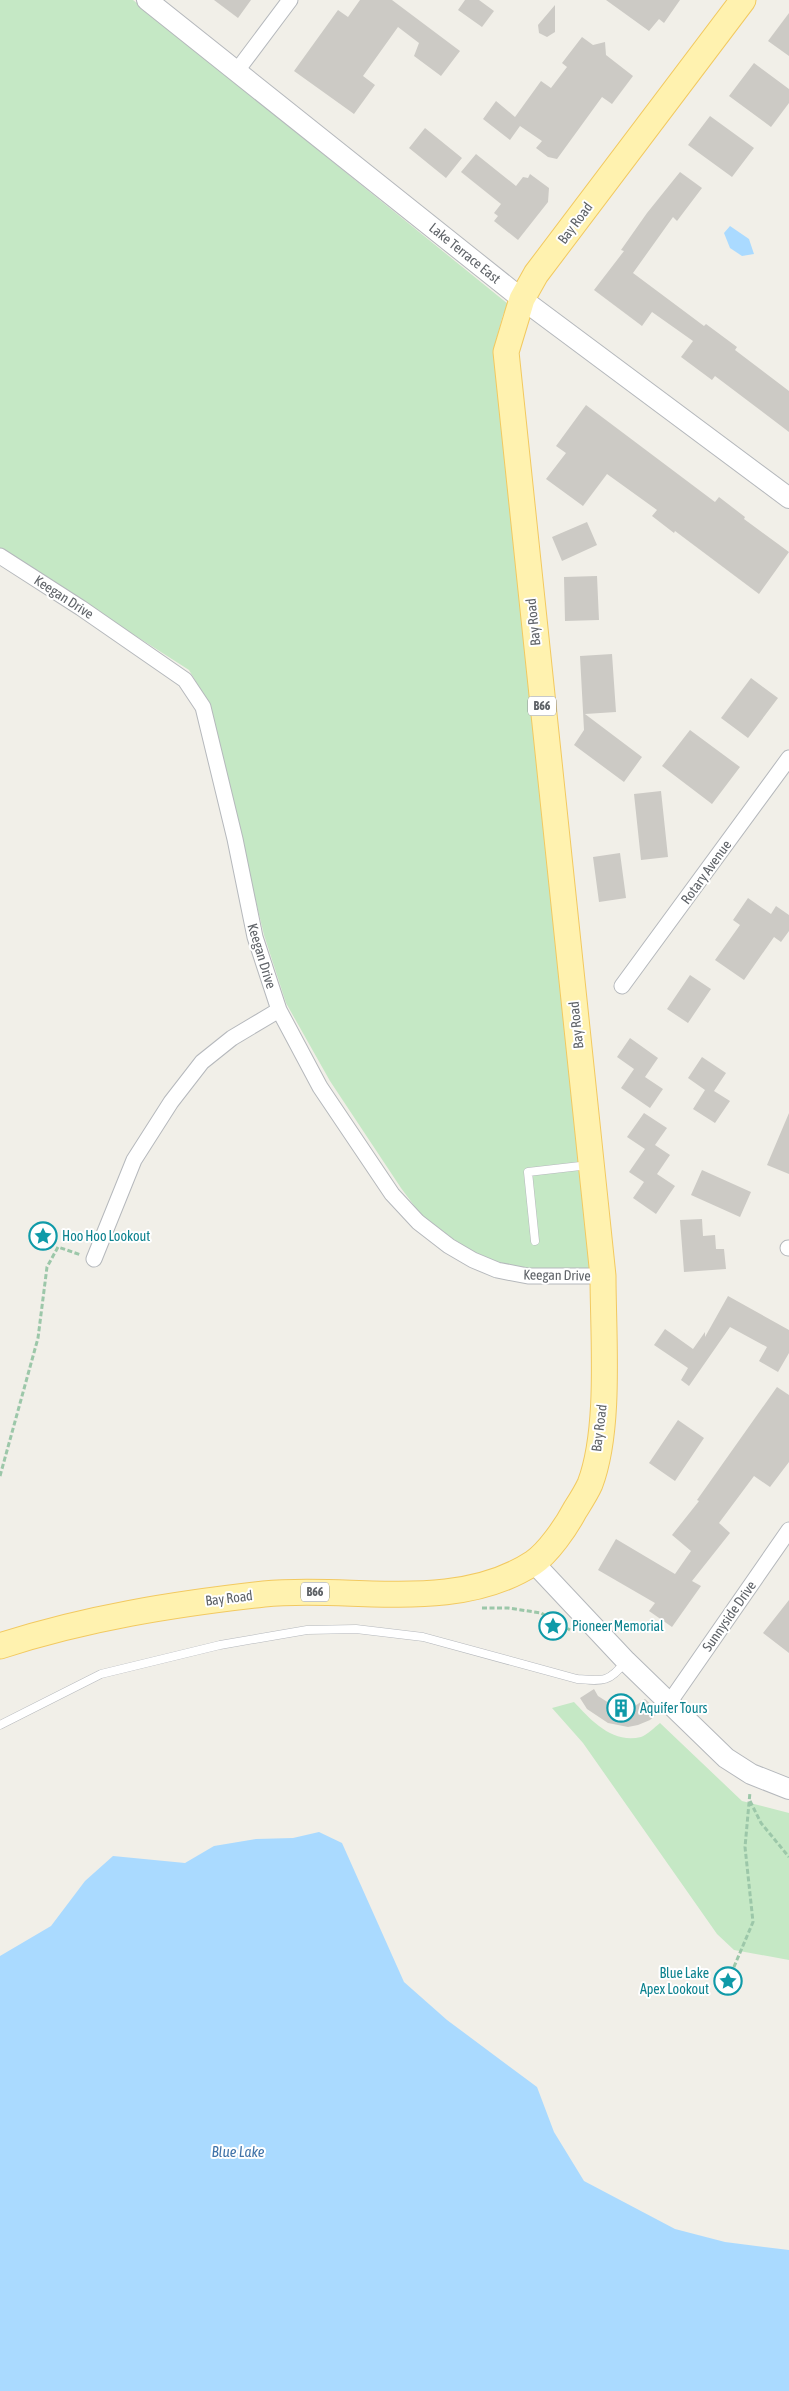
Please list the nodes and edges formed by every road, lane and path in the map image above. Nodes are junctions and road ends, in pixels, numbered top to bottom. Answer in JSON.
{"nodes":[{"id":1,"x":147,"y":0,"type":"edge"},
{"id":2,"x":290,"y":0,"type":"edge"},
{"id":3,"x":743,"y":0,"type":"edge"},
{"id":4,"x":236,"y":72,"type":"junction"},
{"id":5,"x":522,"y":299,"type":"junction"},
{"id":6,"x":789,"y":498,"type":"edge"},
{"id":7,"x":0,"y":556,"type":"edge"},
{"id":8,"x":789,"y":758,"type":"edge"},
{"id":9,"x":622,"y":986,"type":"dead end"},
{"id":10,"x":279,"y":1010,"type":"junction"},
{"id":11,"x":591,"y":1164,"type":"junction"},
{"id":12,"x":535,"y":1241,"type":"dead end"},
{"id":13,"x":94,"y":1259,"type":"joint"},
{"id":14,"x":603,"y":1276,"type":"junction"},
{"id":15,"x":0,"y":1476,"type":"edge"},
{"id":16,"x":789,"y":1530,"type":"edge"},
{"id":17,"x":534,"y":1562,"type":"junction"},
{"id":18,"x":0,"y":1646,"type":"edge"},
{"id":19,"x":626,"y":1661,"type":"junction"},
{"id":20,"x":669,"y":1703,"type":"junction"},
{"id":21,"x":0,"y":1725,"type":"edge"},
{"id":22,"x":751,"y":1774,"type":"junction"},
{"id":23,"x":789,"y":1789,"type":"edge"},
{"id":24,"x":749,"y":1799,"type":"junction"},
{"id":25,"x":789,"y":1857,"type":"edge"},
{"id":26,"x":728,"y":1981,"type":"dead end"}],
"edges":[{"from":1,"to":4,"type":"street","name":"Lake Terrace East"},
{"from":2,"to":4,"type":"street"},
{"from":3,"to":5,"type":"main road","name":"Bay Road","number":"B66"},
{"from":4,"to":5,"type":"street","name":"Lake Terrace East"},
{"from":5,"to":6,"type":"street","name":"Lake Terrace East"},
{"from":5,"to":11,"type":"main road","name":"Bay Road","number":"B66"},
{"from":7,"to":10,"type":"street","name":"Keegan Drive"},
{"from":8,"to":9,"type":"street","name":"Rotary Avenue"},
{"from":10,"to":13,"type":"street"},
{"from":10,"to":14,"type":"street","name":"Keegan Drive"},
{"from":11,"to":12,"type":"lane"},
{"from":11,"to":14,"type":"main road","name":"Bay Road","number":"B66"},
{"from":13,"to":15,"type":"path"},
{"from":14,"to":17,"type":"main road","name":"Bay Road","number":"B66"},
{"from":16,"to":20,"type":"street","name":"Sunnyside Drive"},
{"from":17,"to":18,"type":"main road","name":"Bay Road","number":"B66"},
{"from":17,"to":19,"type":"street"},
{"from":19,"to":20,"type":"street"},
{"from":19,"to":21,"type":"lane"},
{"from":20,"to":22,"type":"street"},
{"from":22,"to":23,"type":"street"},
{"from":22,"to":24,"type":"path"},
{"from":24,"to":25,"type":"path"},
{"from":24,"to":26,"type":"path"}]}
